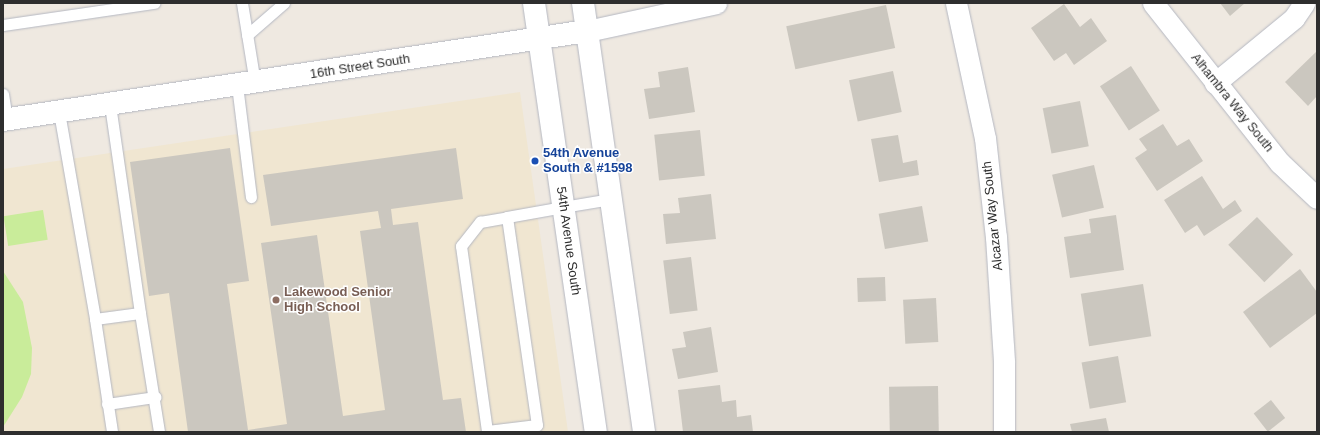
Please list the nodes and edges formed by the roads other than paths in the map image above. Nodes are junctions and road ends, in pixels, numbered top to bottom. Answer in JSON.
{"nodes":[{"id":1,"x":154,"y":3,"type":"edge"},
{"id":2,"x":242,"y":3,"type":"edge"},
{"id":3,"x":284,"y":3,"type":"edge"},
{"id":4,"x":534,"y":3,"type":"edge"},
{"id":5,"x":583,"y":3,"type":"edge"},
{"id":6,"x":716,"y":3,"type":"edge"},
{"id":7,"x":956,"y":3,"type":"edge"},
{"id":8,"x":1154,"y":3,"type":"edge"},
{"id":9,"x":1304,"y":3,"type":"edge"},
{"id":10,"x":3,"y":25,"type":"edge"},
{"id":11,"x":587,"y":31,"type":"junction"},
{"id":12,"x":248,"y":35,"type":"junction"},
{"id":13,"x":540,"y":39,"type":"junction"},
{"id":14,"x":1215,"y":83,"type":"junction"},
{"id":15,"x":246,"y":84,"type":"junction"},
{"id":16,"x":3,"y":94,"type":"edge"},
{"id":17,"x":110,"y":104,"type":"junction"},
{"id":18,"x":58,"y":112,"type":"junction"},
{"id":19,"x":5,"y":119,"type":"edge"},
{"id":20,"x":251,"y":197,"type":"dead end"},
{"id":21,"x":1317,"y":198,"type":"edge"},
{"id":22,"x":611,"y":199,"type":"junction"},
{"id":23,"x":563,"y":207,"type":"junction"},
{"id":24,"x":507,"y":217,"type":"junction"},
{"id":25,"x":140,"y":313,"type":"junction"},
{"id":26,"x":95,"y":319,"type":"junction"},
{"id":27,"x":154,"y":397,"type":"junction"},
{"id":28,"x":108,"y":404,"type":"junction"},
{"id":29,"x":112,"y":432,"type":"edge"},
{"id":30,"x":159,"y":432,"type":"edge"},
{"id":31,"x":596,"y":432,"type":"edge"},
{"id":32,"x":644,"y":432,"type":"edge"},
{"id":33,"x":1004,"y":432,"type":"edge"}],
"edges":[{"from":1,"to":10,"type":"lane"},
{"from":2,"to":12,"type":"lane"},
{"from":3,"to":12,"type":"lane"},
{"from":4,"to":13,"type":"main road","name":"54th Avenue South"},
{"from":5,"to":11,"type":"main road"},
{"from":6,"to":11,"type":"street","name":"16th Street South"},
{"from":7,"to":33,"type":"street","name":"Alcazar Way South"},
{"from":8,"to":14,"type":"street","name":"Alhambra Way South"},
{"from":9,"to":14,"type":"street"},
{"from":11,"to":13,"type":"main road","name":"16th Street South"},
{"from":11,"to":22,"type":"main road"},
{"from":12,"to":15,"type":"lane"},
{"from":13,"to":15,"type":"main road","name":"16th Street South"},
{"from":13,"to":23,"type":"main road","name":"54th Avenue South"},
{"from":14,"to":21,"type":"street","name":"Alhambra Way South"},
{"from":15,"to":17,"type":"main road","name":"16th Street South"},
{"from":15,"to":20,"type":"lane"},
{"from":16,"to":19,"type":"lane"},
{"from":17,"to":18,"type":"main road","name":"16th Street South"},
{"from":17,"to":25,"type":"lane"},
{"from":18,"to":19,"type":"main road","name":"16th Street South"},
{"from":18,"to":26,"type":"lane"},
{"from":22,"to":23,"type":"lane"},
{"from":22,"to":32,"type":"main road"},
{"from":23,"to":24,"type":"lane"},
{"from":23,"to":31,"type":"main road","name":"54th Avenue South"},
{"from":24,"to":24,"type":"lane"},
{"from":25,"to":26,"type":"lane"},
{"from":25,"to":27,"type":"lane"},
{"from":26,"to":28,"type":"lane"},
{"from":27,"to":28,"type":"lane"},
{"from":27,"to":30,"type":"lane"},
{"from":28,"to":29,"type":"lane"}]}
